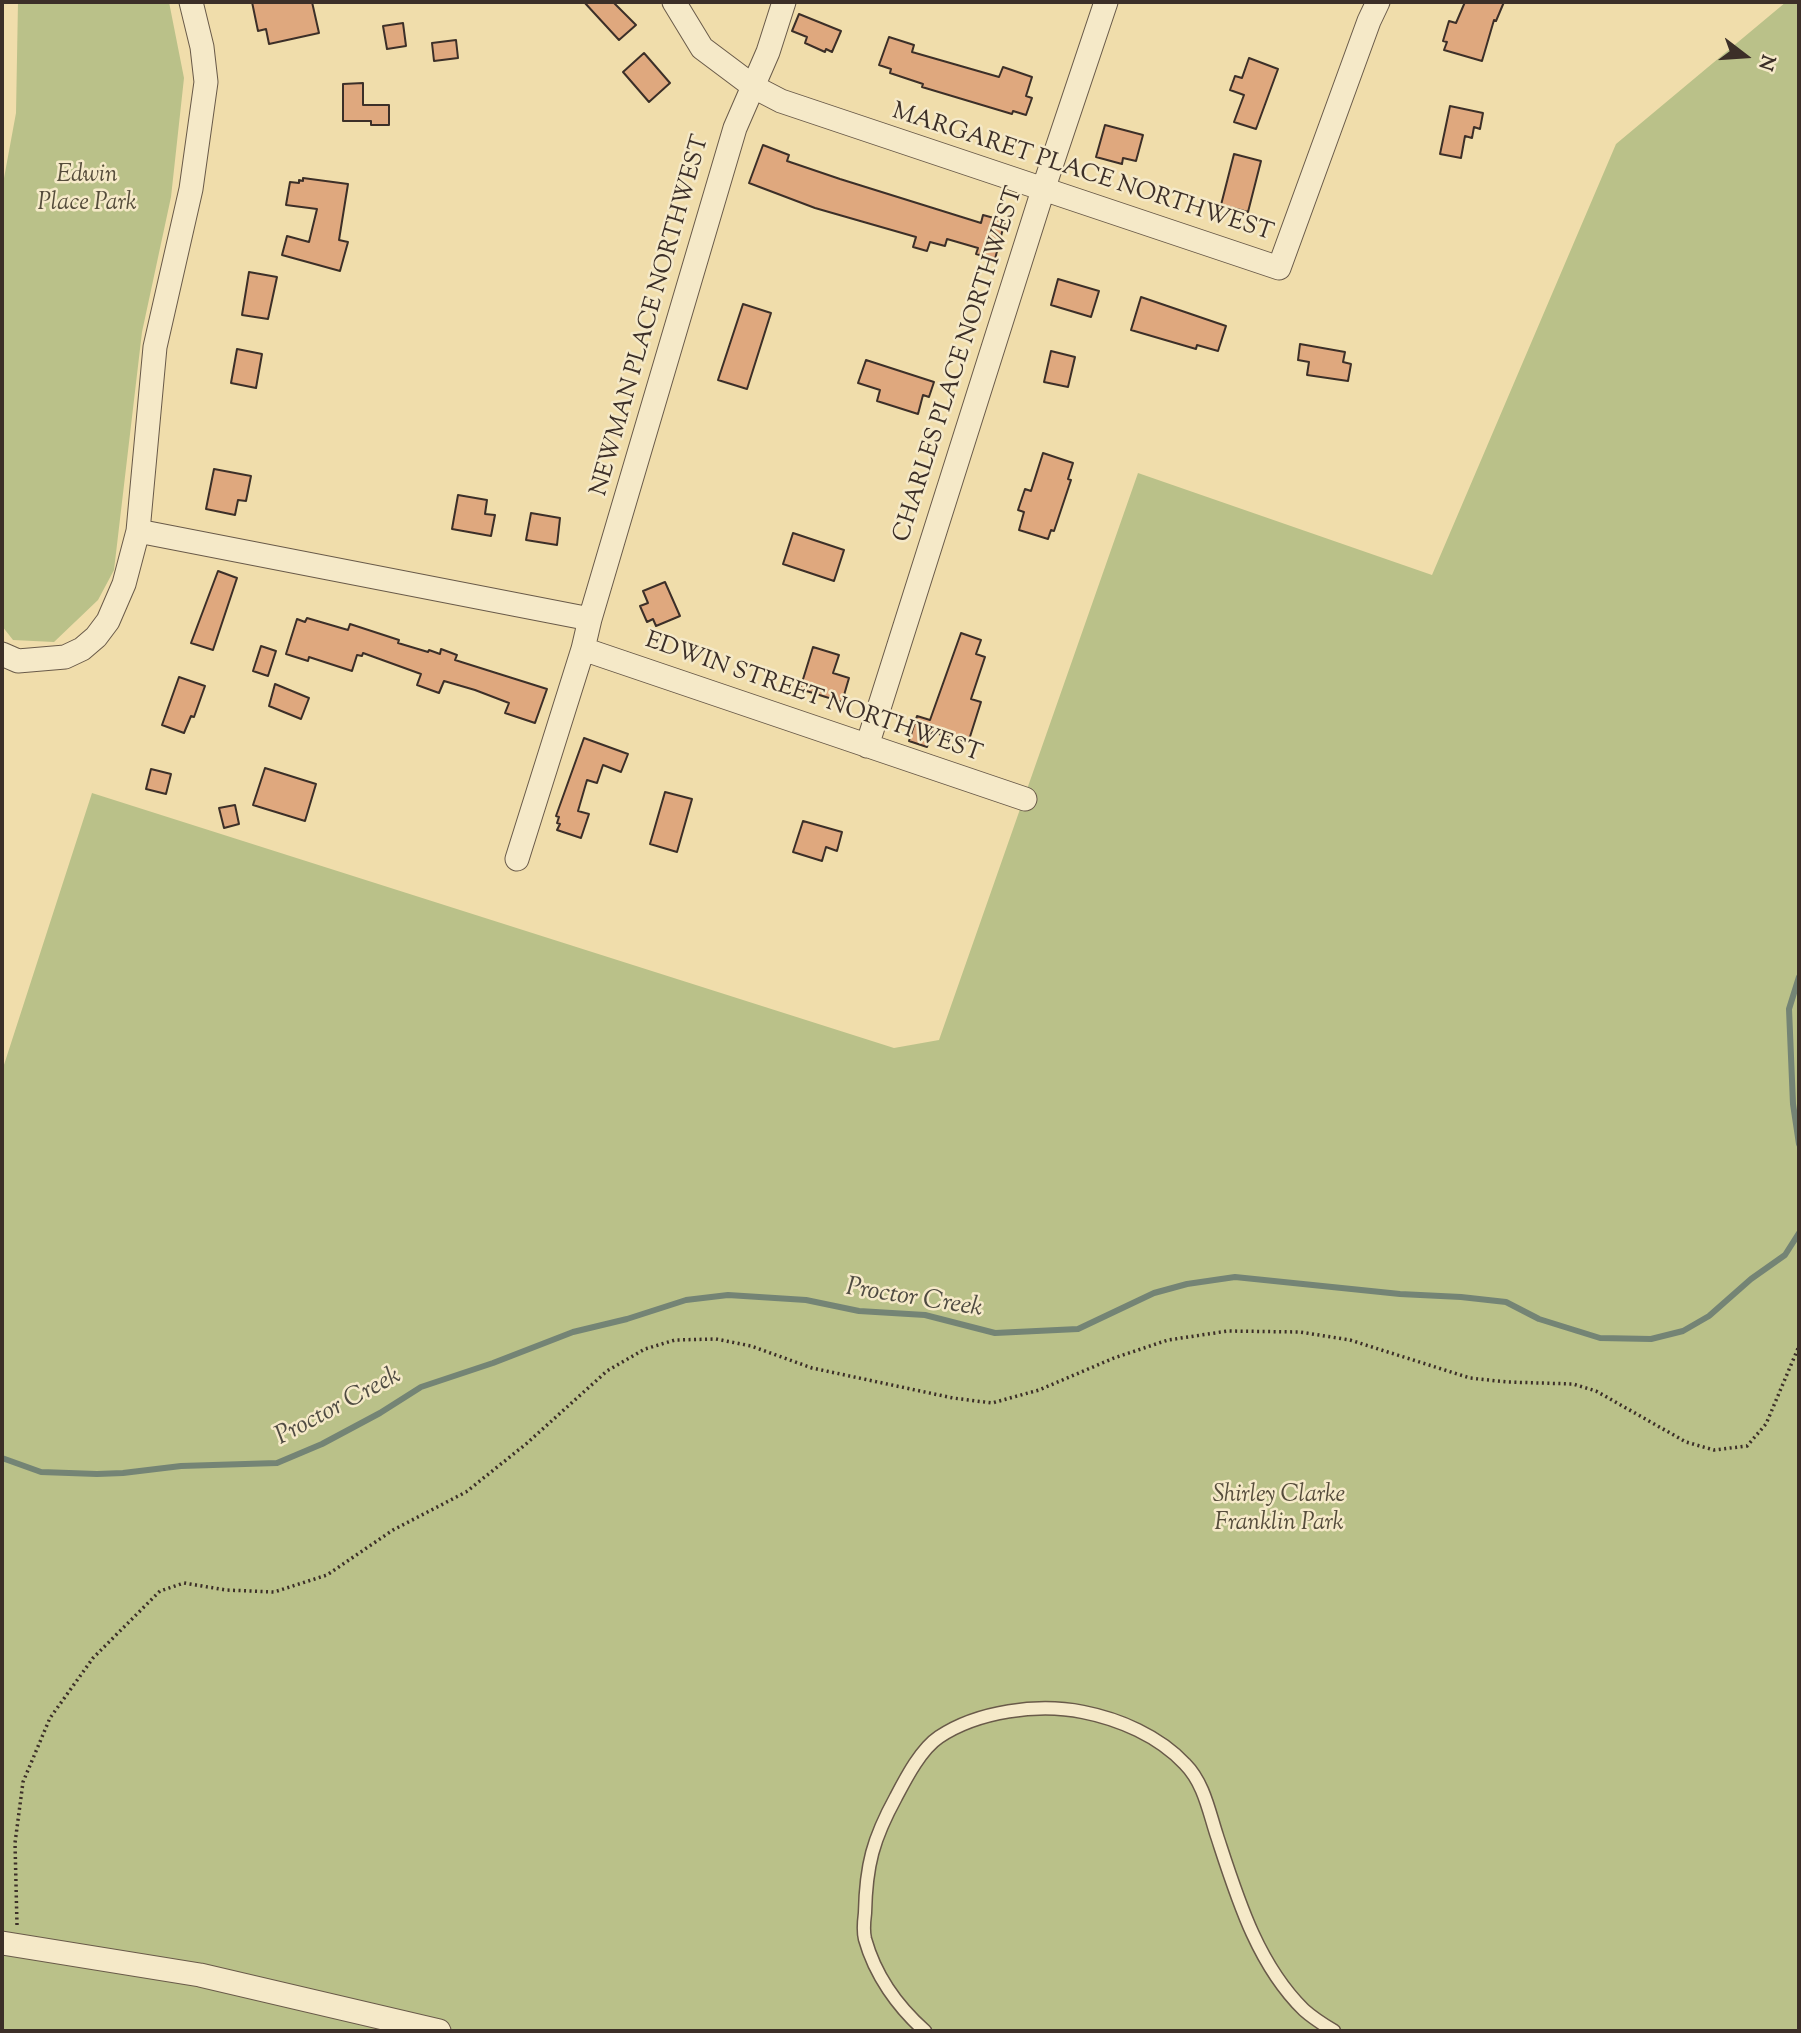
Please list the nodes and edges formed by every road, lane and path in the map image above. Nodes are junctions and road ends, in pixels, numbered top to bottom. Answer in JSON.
{"nodes":[{"id":1,"x":191,"y":2,"type":"edge"},
{"id":2,"x":674,"y":2,"type":"edge"},
{"id":3,"x":784,"y":2,"type":"edge"},
{"id":4,"x":1106,"y":2,"type":"edge"},
{"id":5,"x":1378,"y":2,"type":"edge"},
{"id":6,"x":754,"y":87,"type":"junction"},
{"id":7,"x":1043,"y":190,"type":"junction"},
{"id":8,"x":138,"y":531,"type":"junction"},
{"id":9,"x":590,"y":619,"type":"junction"},
{"id":10,"x":583,"y":649,"type":"junction"},
{"id":11,"x":2,"y":654,"type":"edge"},
{"id":12,"x":867,"y":746,"type":"junction"},
{"id":13,"x":1025,"y":799,"type":"dead end"},
{"id":14,"x":517,"y":859,"type":"dead end"},
{"id":15,"x":1799,"y":1346,"type":"edge"},
{"id":16,"x":9,"y":1944,"type":"edge"},
{"id":17,"x":439,"y":2031,"type":"edge"},
{"id":18,"x":925,"y":2031,"type":"edge"},
{"id":19,"x":1334,"y":2031,"type":"edge"}],
"edges":[{"from":1,"to":8,"type":"street"},
{"from":2,"to":6,"type":"street","name":"MARGARET PLACE NORTHWEST"},
{"from":3,"to":6,"type":"street","name":"NEWMAN PLACE NORTHWEST"},
{"from":4,"to":7,"type":"street","name":"CHARLES PLACE NORTHWEST"},
{"from":5,"to":7,"type":"street","name":"MARGARET PLACE NORTHWEST"},
{"from":6,"to":7,"type":"street","name":"MARGARET PLACE NORTHWEST"},
{"from":6,"to":9,"type":"street","name":"NEWMAN PLACE NORTHWEST"},
{"from":7,"to":12,"type":"street","name":"CHARLES PLACE NORTHWEST"},
{"from":8,"to":9,"type":"street"},
{"from":8,"to":11,"type":"street"},
{"from":9,"to":10,"type":"street","name":"NEWMAN PLACE NORTHWEST"},
{"from":10,"to":12,"type":"street","name":"EDWIN STREET NORTHWEST"},
{"from":10,"to":14,"type":"street","name":"NEWMAN PLACE NORTHWEST"},
{"from":12,"to":13,"type":"street","name":"EDWIN STREET NORTHWEST"},
{"from":15,"to":16,"type":"path"},
{"from":16,"to":17,"type":"street"},
{"from":18,"to":19,"type":"lane"}]}
